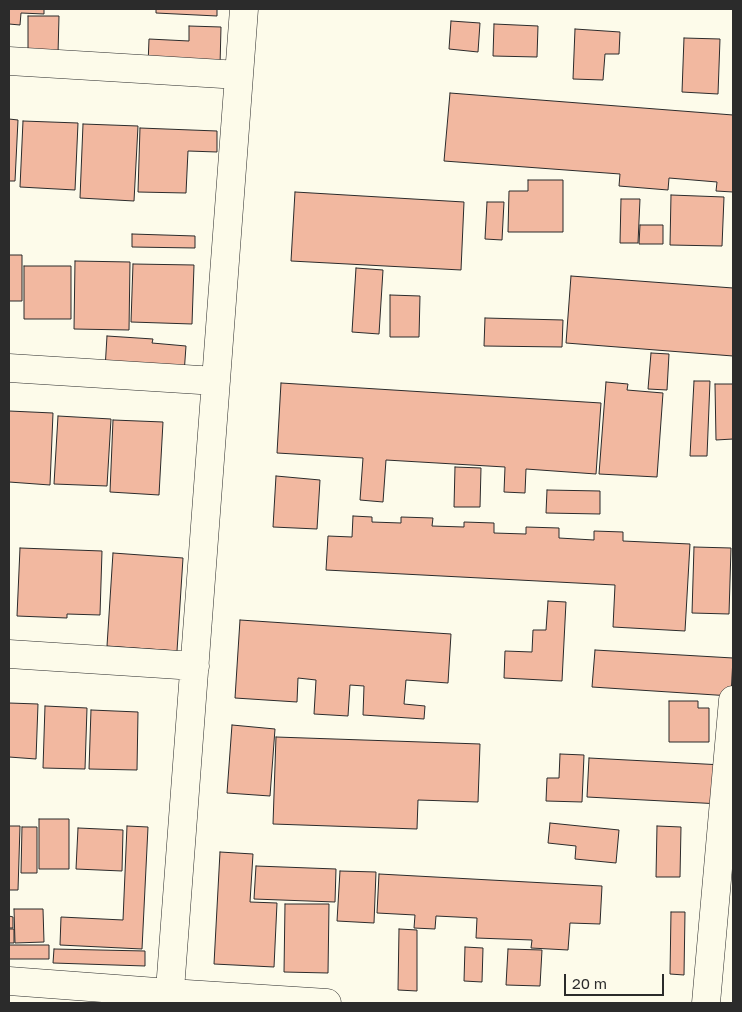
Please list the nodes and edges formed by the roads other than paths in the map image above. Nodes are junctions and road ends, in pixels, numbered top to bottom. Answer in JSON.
{"nodes":[{"id":1,"x":244,"y":9,"type":"edge"},
{"id":2,"x":9,"y":61,"type":"edge"},
{"id":3,"x":239,"y":76,"type":"junction"},
{"id":4,"x":9,"y":368,"type":"edge"},
{"id":5,"x":216,"y":381,"type":"junction"},
{"id":6,"x":9,"y":654,"type":"edge"},
{"id":7,"x":195,"y":666,"type":"junction"},
{"id":8,"x":733,"y":700,"type":"edge"},
{"id":9,"x":9,"y":981,"type":"edge"},
{"id":10,"x":170,"y":998,"type":"edge"},
{"id":11,"x":327,"y":1003,"type":"edge"},
{"id":12,"x":706,"y":1003,"type":"edge"}],
"edges":[{"from":1,"to":3,"type":"street"},
{"from":2,"to":3,"type":"street"},
{"from":3,"to":5,"type":"street"},
{"from":4,"to":5,"type":"street"},
{"from":5,"to":7,"type":"street"},
{"from":6,"to":7,"type":"street"},
{"from":7,"to":10,"type":"street"},
{"from":8,"to":12,"type":"street"},
{"from":9,"to":10,"type":"street"},
{"from":10,"to":11,"type":"street"}]}
